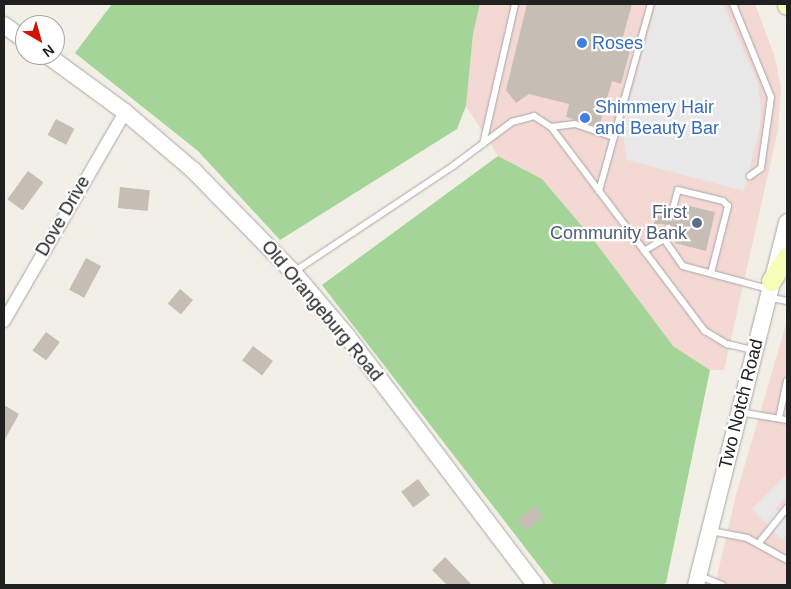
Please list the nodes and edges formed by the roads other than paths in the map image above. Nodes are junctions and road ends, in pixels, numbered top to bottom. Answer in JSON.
{"nodes":[{"id":1,"x":515,"y":4,"type":"edge"},
{"id":2,"x":651,"y":4,"type":"edge"},
{"id":3,"x":733,"y":4,"type":"edge"},
{"id":4,"x":4,"y":26,"type":"edge"},
{"id":5,"x":15,"y":33,"type":"edge"},
{"id":6,"x":61,"y":65,"type":"edge"},
{"id":7,"x":125,"y":112,"type":"junction"},
{"id":8,"x":551,"y":127,"type":"junction"},
{"id":9,"x":614,"y":137,"type":"junction"},
{"id":10,"x":483,"y":144,"type":"junction"},
{"id":11,"x":750,"y":176,"type":"dead end"},
{"id":12,"x":599,"y":191,"type":"junction"},
{"id":13,"x":672,"y":212,"type":"dead end"},
{"id":14,"x":787,"y":222,"type":"edge"},
{"id":15,"x":668,"y":228,"type":"dead end"},
{"id":16,"x":664,"y":239,"type":"junction"},
{"id":17,"x":644,"y":251,"type":"junction"},
{"id":18,"x":787,"y":256,"type":"edge"},
{"id":19,"x":294,"y":272,"type":"junction"},
{"id":20,"x":711,"y":273,"type":"junction"},
{"id":21,"x":769,"y":289,"type":"junction"},
{"id":22,"x":787,"y":301,"type":"edge"},
{"id":23,"x":4,"y":321,"type":"edge"},
{"id":24,"x":754,"y":350,"type":"junction"},
{"id":25,"x":787,"y":381,"type":"edge"},
{"id":26,"x":739,"y":412,"type":"junction"},
{"id":27,"x":779,"y":418,"type":"junction"},
{"id":28,"x":787,"y":420,"type":"edge"},
{"id":29,"x":787,"y":508,"type":"edge"},
{"id":30,"x":710,"y":531,"type":"junction"},
{"id":31,"x":758,"y":544,"type":"junction"},
{"id":32,"x":787,"y":560,"type":"edge"},
{"id":33,"x":698,"y":581,"type":"edge"},
{"id":34,"x":535,"y":585,"type":"edge"},
{"id":35,"x":722,"y":585,"type":"edge"}],
"edges":[{"from":1,"to":10,"type":"lane"},
{"from":2,"to":9,"type":"lane"},
{"from":3,"to":11,"type":"lane"},
{"from":4,"to":5,"type":"street"},
{"from":6,"to":7,"type":"street","name":"Old Orangeburg Road"},
{"from":7,"to":19,"type":"street","name":"Old Orangeburg Road"},
{"from":7,"to":23,"type":"street","name":"Dove Drive"},
{"from":8,"to":9,"type":"lane"},
{"from":8,"to":10,"type":"lane"},
{"from":8,"to":12,"type":"lane"},
{"from":9,"to":12,"type":"lane"},
{"from":10,"to":19,"type":"lane"},
{"from":12,"to":17,"type":"lane"},
{"from":13,"to":20,"type":"lane"},
{"from":14,"to":21,"type":"street","name":"Two Notch Road"},
{"from":15,"to":16,"type":"lane"},
{"from":16,"to":17,"type":"lane"},
{"from":16,"to":20,"type":"lane"},
{"from":17,"to":24,"type":"lane"},
{"from":18,"to":21,"type":"main road"},
{"from":19,"to":34,"type":"street","name":"Old Orangeburg Road"},
{"from":20,"to":21,"type":"lane"},
{"from":21,"to":22,"type":"lane"},
{"from":21,"to":24,"type":"street","name":"Two Notch Road"},
{"from":24,"to":26,"type":"street","name":"Two Notch Road"},
{"from":25,"to":27,"type":"lane"},
{"from":26,"to":27,"type":"lane"},
{"from":26,"to":30,"type":"street","name":"Two Notch Road"},
{"from":27,"to":28,"type":"lane"},
{"from":29,"to":31,"type":"lane"},
{"from":30,"to":31,"type":"lane"},
{"from":30,"to":33,"type":"street","name":"Two Notch Road"},
{"from":31,"to":32,"type":"lane"},
{"from":33,"to":35,"type":"lane"}]}
